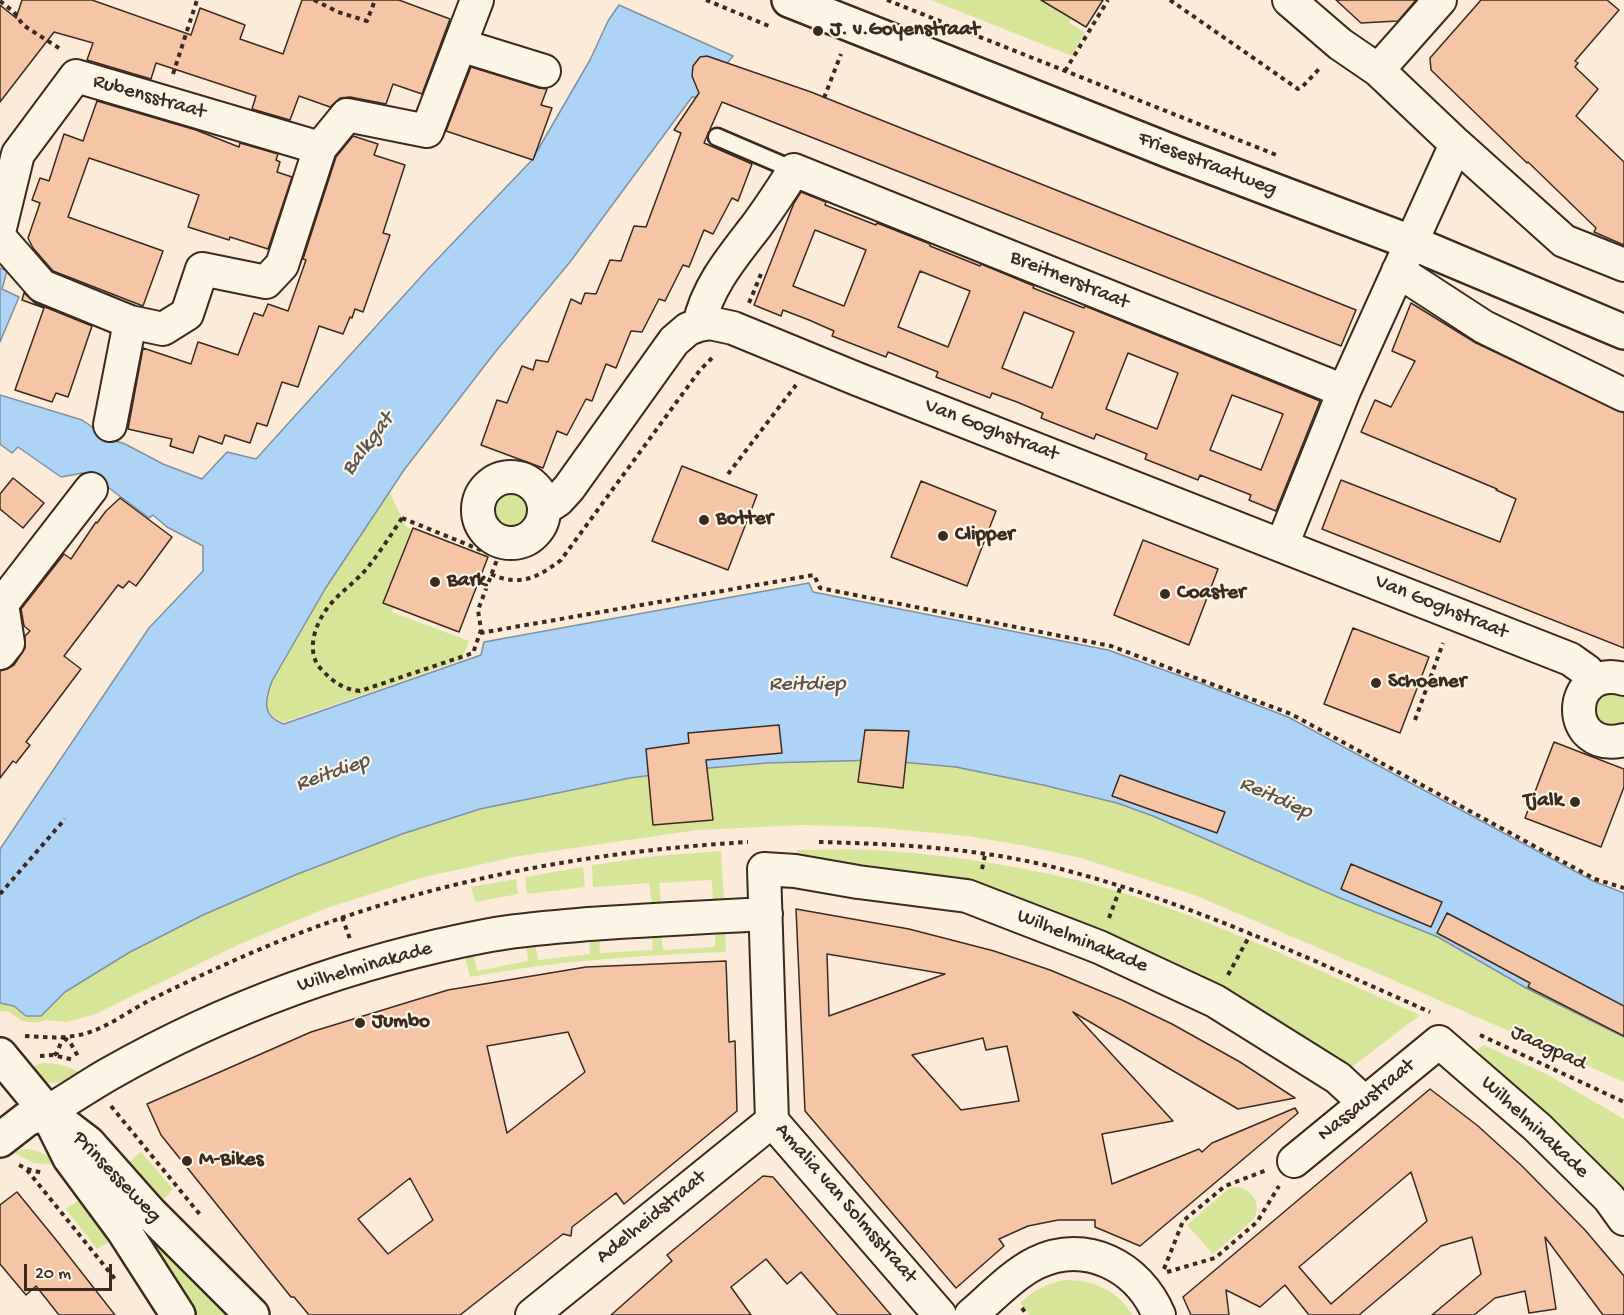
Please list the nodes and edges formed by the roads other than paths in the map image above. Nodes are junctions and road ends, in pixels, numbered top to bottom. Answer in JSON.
{"nodes":[{"id":1,"x":477,"y":0,"type":"edge"},
{"id":2,"x":789,"y":0,"type":"edge"},
{"id":3,"x":1289,"y":0,"type":"edge"},
{"id":4,"x":1440,"y":0,"type":"edge"},
{"id":5,"x":460,"y":45,"type":"junction"},
{"id":6,"x":1378,"y":70,"type":"junction"},
{"id":7,"x":544,"y":71,"type":"dead end"},
{"id":8,"x":717,"y":137,"type":"dead end"},
{"id":9,"x":1456,"y":144,"type":"junction"},
{"id":10,"x":320,"y":148,"type":"junction"},
{"id":11,"x":794,"y":170,"type":"junction"},
{"id":12,"x":0,"y":228,"type":"edge"},
{"id":13,"x":0,"y":238,"type":"edge"},
{"id":14,"x":1404,"y":257,"type":"junction"},
{"id":15,"x":1624,"y":265,"type":"edge"},
{"id":16,"x":130,"y":322,"type":"junction"},
{"id":17,"x":699,"y":325,"type":"junction"},
{"id":18,"x":1624,"y":332,"type":"edge"},
{"id":19,"x":1344,"y":392,"type":"junction"},
{"id":20,"x":1624,"y":395,"type":"edge"},
{"id":21,"x":110,"y":425,"type":"dead end"},
{"id":22,"x":91,"y":489,"type":"dead end"},
{"id":23,"x":544,"y":509,"type":"dead end"},
{"id":24,"x":1282,"y":545,"type":"junction"},
{"id":25,"x":1,"y":603,"type":"edge"},
{"id":26,"x":0,"y":653,"type":"edge"},
{"id":27,"x":1624,"y":679,"type":"edge"},
{"id":28,"x":1593,"y":682,"type":"junction"},
{"id":29,"x":1624,"y":740,"type":"edge"},
{"id":30,"x":764,"y":869,"type":"joint"},
{"id":31,"x":766,"y":914,"type":"junction"},
{"id":32,"x":1439,"y":1042,"type":"joint"},
{"id":33,"x":10,"y":1045,"type":"edge"},
{"id":34,"x":1365,"y":1103,"type":"junction"},
{"id":35,"x":47,"y":1112,"type":"junction"},
{"id":36,"x":772,"y":1121,"type":"junction"},
{"id":37,"x":0,"y":1140,"type":"edge"},
{"id":38,"x":1294,"y":1161,"type":"road end"},
{"id":39,"x":1624,"y":1219,"type":"edge"},
{"id":40,"x":1155,"y":1292,"type":"edge"},
{"id":41,"x":178,"y":1315,"type":"edge"},
{"id":42,"x":252,"y":1315,"type":"edge"},
{"id":43,"x":532,"y":1315,"type":"edge"},
{"id":44,"x":940,"y":1315,"type":"edge"},
{"id":45,"x":971,"y":1315,"type":"edge"}],
"edges":[{"from":1,"to":5,"type":"street"},
{"from":2,"to":14,"type":"main road","name":"Friesestraatweg"},
{"from":3,"to":6,"type":"street"},
{"from":4,"to":6,"type":"street"},
{"from":5,"to":7,"type":"street"},
{"from":5,"to":10,"type":"street"},
{"from":6,"to":9,"type":"street"},
{"from":8,"to":11,"type":"lane"},
{"from":9,"to":14,"type":"street"},
{"from":9,"to":15,"type":"street"},
{"from":10,"to":12,"type":"street","name":"Rubensstraat"},
{"from":10,"to":16,"type":"street"},
{"from":11,"to":17,"type":"street"},
{"from":11,"to":19,"type":"street","name":"Breitnerstraat"},
{"from":13,"to":16,"type":"street"},
{"from":14,"to":18,"type":"main road","name":"Friesestraatweg"},
{"from":14,"to":19,"type":"street"},
{"from":14,"to":20,"type":"street","name":"Friesestraatweg"},
{"from":16,"to":21,"type":"street"},
{"from":17,"to":23,"type":"street"},
{"from":17,"to":24,"type":"street","name":"Van Goghstraat"},
{"from":19,"to":24,"type":"street"},
{"from":22,"to":25,"type":"street"},
{"from":24,"to":28,"type":"street","name":"Van Goghstraat"},
{"from":25,"to":26,"type":"street"},
{"from":27,"to":28,"type":"street"},
{"from":28,"to":29,"type":"street"},
{"from":30,"to":31,"type":"street","name":"Amalia van Solmsstraat"},
{"from":30,"to":34,"type":"street","name":"Wilhelminakade"},
{"from":31,"to":35,"type":"street","name":"Wilhelminakade"},
{"from":31,"to":36,"type":"street","name":"Amalia van Solmsstraat"},
{"from":32,"to":34,"type":"street","name":"Nassaustraat"},
{"from":32,"to":39,"type":"street","name":"Wilhelminakade"},
{"from":33,"to":35,"type":"main road"},
{"from":34,"to":38,"type":"street","name":"Nassaustraat"},
{"from":35,"to":37,"type":"main road","name":"Wilhelminakade"},
{"from":35,"to":41,"type":"main road","name":"Prinsesseweg"},
{"from":35,"to":42,"type":"main road","name":"Prinsesseweg"},
{"from":36,"to":43,"type":"street","name":"Adelheidstraat"},
{"from":36,"to":44,"type":"street","name":"Amalia van Solmsstraat"},
{"from":40,"to":45,"type":"street"}]}
